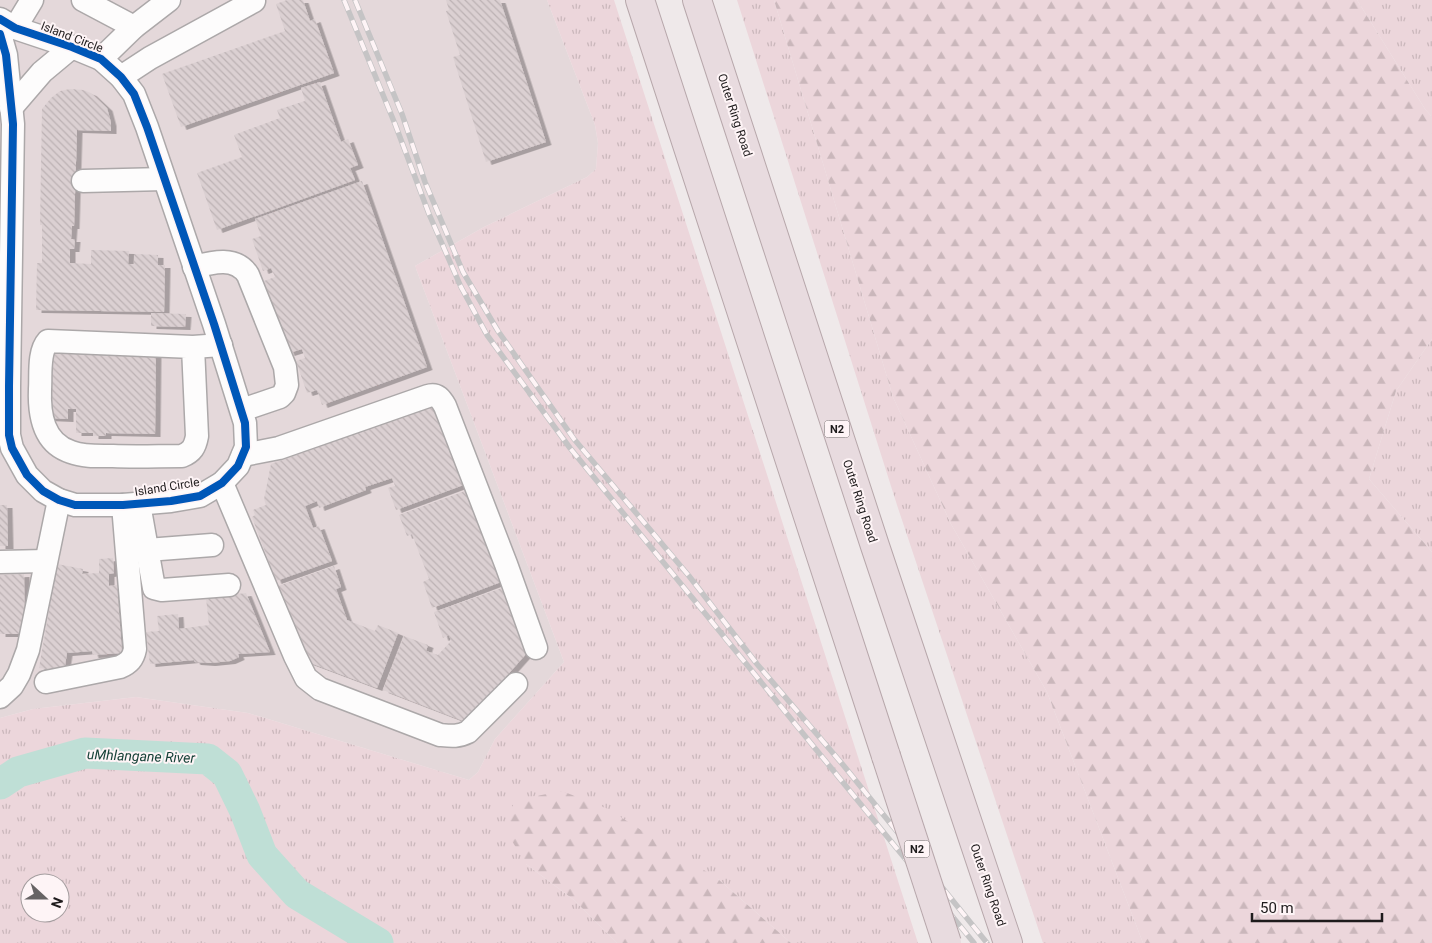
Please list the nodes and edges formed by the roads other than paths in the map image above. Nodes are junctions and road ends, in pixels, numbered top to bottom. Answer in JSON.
{"nodes":[{"id":1,"x":32,"y":0,"type":"edge"},
{"id":2,"x":83,"y":0,"type":"edge"},
{"id":3,"x":169,"y":0,"type":"edge"},
{"id":4,"x":640,"y":0,"type":"edge"},
{"id":5,"x":697,"y":0,"type":"edge"},
{"id":6,"x":254,"y":1,"type":"edge"},
{"id":7,"x":5,"y":27,"type":"edge"},
{"id":8,"x":134,"y":27,"type":"junction"},
{"id":9,"x":72,"y":47,"type":"junction"},
{"id":10,"x":101,"y":59,"type":"junction"},
{"id":11,"x":120,"y":77,"type":"junction"},
{"id":12,"x":11,"y":108,"type":"junction"},
{"id":13,"x":6,"y":142,"type":"edge"},
{"id":14,"x":6,"y":170,"type":"edge"},
{"id":15,"x":164,"y":179,"type":"junction"},
{"id":16,"x":83,"y":181,"type":"dead end"},
{"id":17,"x":6,"y":251,"type":"edge"},
{"id":18,"x":194,"y":267,"type":"junction"},
{"id":19,"x":6,"y":282,"type":"edge"},
{"id":20,"x":221,"y":345,"type":"junction"},
{"id":21,"x":193,"y":347,"type":"junction"},
{"id":22,"x":5,"y":385,"type":"edge"},
{"id":23,"x":242,"y":410,"type":"junction"},
{"id":24,"x":243,"y":455,"type":"junction"},
{"id":25,"x":222,"y":483,"type":"junction"},
{"id":26,"x":59,"y":500,"type":"junction"},
{"id":27,"x":131,"y":505,"type":"junction"},
{"id":28,"x":212,"y":545,"type":"dead end"},
{"id":29,"x":147,"y":550,"type":"junction"},
{"id":30,"x":46,"y":561,"type":"junction"},
{"id":31,"x":0,"y":562,"type":"edge"},
{"id":32,"x":229,"y":586,"type":"dead end"},
{"id":33,"x":536,"y":648,"type":"dead end"},
{"id":34,"x":46,"y":682,"type":"dead end"},
{"id":35,"x":516,"y":684,"type":"dead end"},
{"id":36,"x":0,"y":697,"type":"edge"},
{"id":37,"x":947,"y":943,"type":"edge"},
{"id":38,"x":1008,"y":943,"type":"edge"}],
"edges":[{"from":1,"to":7,"type":"street"},
{"from":2,"to":8,"type":"street"},
{"from":3,"to":8,"type":"street"},
{"from":4,"to":37,"type":"highway","number":"N2","bridge":true},
{"from":5,"to":38,"type":"highway","name":"Outer Ring Road","number":"N2"},
{"from":6,"to":11,"type":"street"},
{"from":7,"to":9,"type":"street","name":"Island Circle"},
{"from":7,"to":12,"type":"street","name":"Island Circle"},
{"from":8,"to":10,"type":"street"},
{"from":9,"to":10,"type":"street","name":"Island Circle"},
{"from":9,"to":12,"type":"street"},
{"from":10,"to":11,"type":"street","name":"Island Circle"},
{"from":11,"to":15,"type":"street","name":"Island Circle"},
{"from":12,"to":13,"type":"street","name":"Island Circle"},
{"from":13,"to":14,"type":"street","name":"Island Circle"},
{"from":14,"to":17,"type":"street","name":"Island Circle"},
{"from":15,"to":16,"type":"street"},
{"from":15,"to":18,"type":"street","name":"Island Circle"},
{"from":17,"to":19,"type":"street","name":"Island Circle"},
{"from":18,"to":20,"type":"street","name":"Island Circle"},
{"from":18,"to":23,"type":"street"},
{"from":19,"to":22,"type":"street","name":"Island Circle"},
{"from":20,"to":21,"type":"street"},
{"from":20,"to":23,"type":"street","name":"Island Circle"},
{"from":21,"to":21,"type":"street"},
{"from":22,"to":26,"type":"street","name":"Island Circle"},
{"from":23,"to":24,"type":"street","name":"Island Circle"},
{"from":24,"to":25,"type":"street","name":"Island Circle"},
{"from":24,"to":33,"type":"street"},
{"from":25,"to":27,"type":"street","name":"Island Circle"},
{"from":25,"to":35,"type":"street"},
{"from":26,"to":27,"type":"street","name":"Island Circle"},
{"from":26,"to":30,"type":"street"},
{"from":27,"to":29,"type":"street"},
{"from":27,"to":34,"type":"street"},
{"from":28,"to":29,"type":"street"},
{"from":29,"to":32,"type":"street"},
{"from":30,"to":31,"type":"street"},
{"from":30,"to":36,"type":"street"}]}
